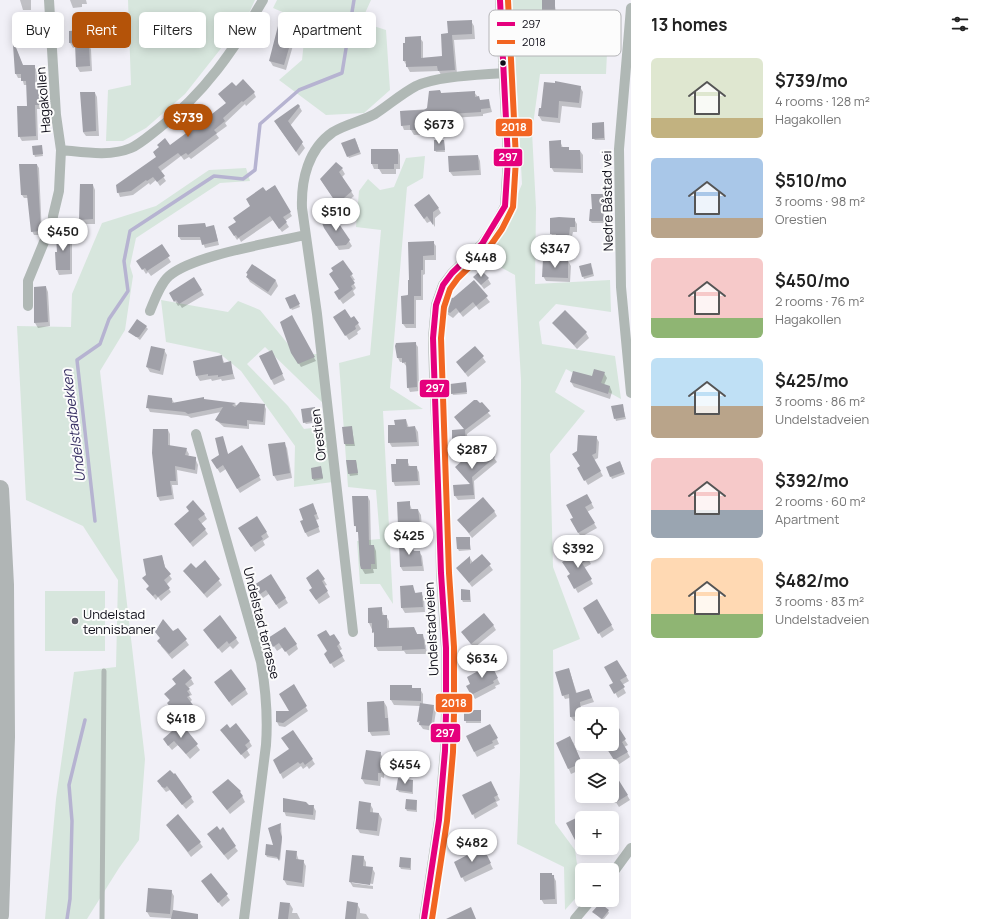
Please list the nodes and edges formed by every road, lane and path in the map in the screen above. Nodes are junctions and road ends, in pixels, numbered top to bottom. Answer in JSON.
{"nodes":[{"id":1,"x":49,"y":0,"type":"edge"},
{"id":2,"x":264,"y":0,"type":"edge"},
{"id":3,"x":500,"y":0,"type":"edge"},
{"id":4,"x":631,"y":8,"type":"edge"},
{"id":5,"x":500,"y":10,"type":"edge"},
{"id":6,"x":502,"y":56,"type":"edge"},
{"id":7,"x":503,"y":72,"type":"junction"},
{"id":8,"x":61,"y":150,"type":"junction"},
{"id":9,"x":305,"y":235,"type":"junction"},
{"id":10,"x":28,"y":306,"type":"dead end"},
{"id":11,"x":150,"y":311,"type":"dead end"},
{"id":12,"x":631,"y":393,"type":"edge"},
{"id":13,"x":196,"y":434,"type":"dead end"},
{"id":14,"x":0,"y":489,"type":"edge"},
{"id":15,"x":353,"y":632,"type":"dead end"},
{"id":16,"x":104,"y":671,"type":"dead end"},
{"id":17,"x":631,"y":848,"type":"edge"},
{"id":18,"x":619,"y":864,"type":"edge"},
{"id":19,"x":585,"y":907,"type":"edge"},
{"id":20,"x":0,"y":915,"type":"edge"},
{"id":21,"x":102,"y":919,"type":"edge"},
{"id":22,"x":244,"y":919,"type":"edge"},
{"id":23,"x":424,"y":919,"type":"edge"},
{"id":24,"x":575,"y":919,"type":"edge"}],
"edges":[{"from":1,"to":8,"type":"street","name":"Hagakollen"},
{"from":2,"to":8,"type":"street","name":"Hagakollen"},
{"from":3,"to":5,"type":"street","name":"Undelstadveien"},
{"from":4,"to":12,"type":"street","name":"Nedre Båstad vei"},
{"from":6,"to":7,"type":"street","name":"Undelstadveien"},
{"from":7,"to":9,"type":"street","name":"Orestien"},
{"from":7,"to":23,"type":"street","name":"Undelstadveien"},
{"from":8,"to":10,"type":"street","name":"Hagakollen"},
{"from":9,"to":11,"type":"street"},
{"from":9,"to":15,"type":"street","name":"Orestien"},
{"from":13,"to":22,"type":"street","name":"Undelstad terrasse"},
{"from":14,"to":20,"type":"highway"},
{"from":16,"to":21,"type":"lane"},
{"from":17,"to":18,"type":"street"},
{"from":19,"to":24,"type":"street"}]}
